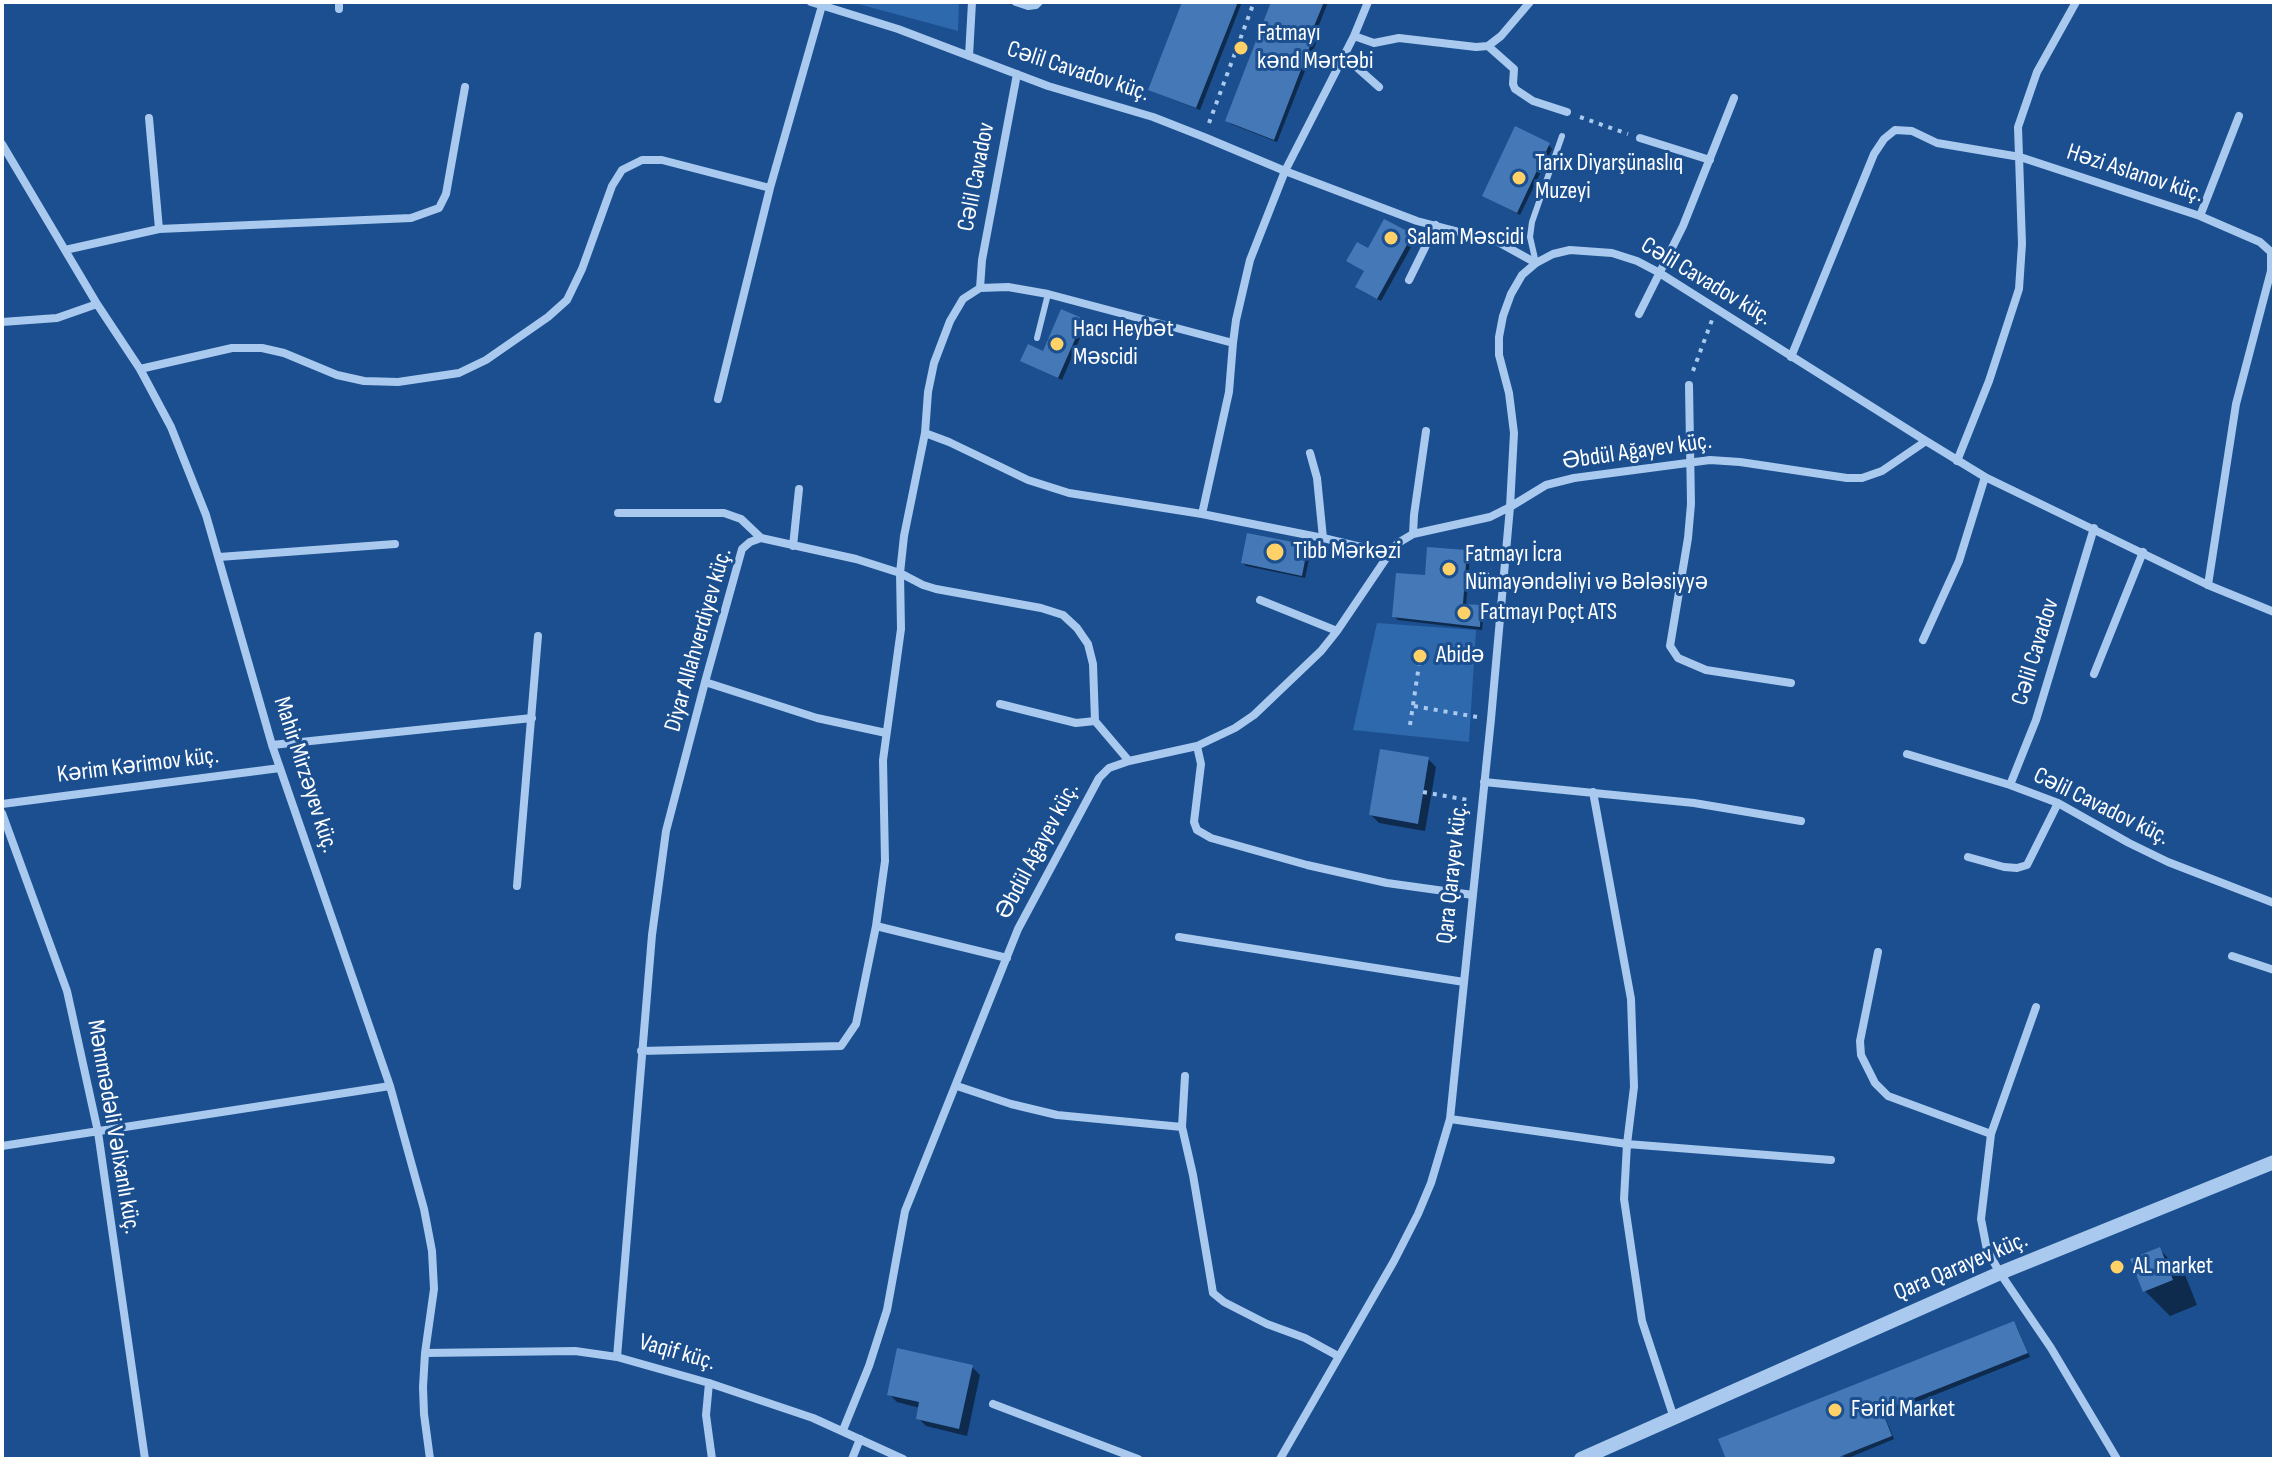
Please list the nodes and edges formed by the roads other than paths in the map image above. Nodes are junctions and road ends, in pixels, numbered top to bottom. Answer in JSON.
{"nodes":[{"id":1,"x":811,"y":2,"type":"edge"},
{"id":2,"x":972,"y":2,"type":"edge"},
{"id":3,"x":1016,"y":2,"type":"edge"},
{"id":4,"x":1039,"y":2,"type":"edge"},
{"id":5,"x":1368,"y":2,"type":"edge"},
{"id":6,"x":1530,"y":2,"type":"edge"},
{"id":7,"x":2076,"y":2,"type":"edge"},
{"id":8,"x":822,"y":4,"type":"edge"},
{"id":9,"x":1354,"y":36,"type":"junction"},
{"id":10,"x":1488,"y":46,"type":"junction"},
{"id":11,"x":969,"y":56,"type":"junction"},
{"id":12,"x":1344,"y":56,"type":"junction"},
{"id":13,"x":1017,"y":74,"type":"junction"},
{"id":14,"x":465,"y":87,"type":"dead end"},
{"id":15,"x":1379,"y":87,"type":"dead end"},
{"id":16,"x":1734,"y":98,"type":"dead end"},
{"id":17,"x":1567,"y":112,"type":"road end"},
{"id":18,"x":2239,"y":116,"type":"dead end"},
{"id":19,"x":149,"y":118,"type":"dead end"},
{"id":20,"x":1562,"y":136,"type":"dead end"},
{"id":21,"x":1640,"y":138,"type":"road end"},
{"id":22,"x":2,"y":144,"type":"edge"},
{"id":23,"x":2020,"y":157,"type":"junction"},
{"id":24,"x":1710,"y":160,"type":"junction"},
{"id":25,"x":1285,"y":171,"type":"junction"},
{"id":26,"x":770,"y":188,"type":"junction"},
{"id":27,"x":2200,"y":216,"type":"junction"},
{"id":28,"x":1436,"y":225,"type":"junction"},
{"id":29,"x":159,"y":229,"type":"junction"},
{"id":30,"x":65,"y":250,"type":"junction"},
{"id":31,"x":2272,"y":252,"type":"edge"},
{"id":32,"x":1536,"y":263,"type":"junction"},
{"id":33,"x":1658,"y":272,"type":"junction"},
{"id":34,"x":1409,"y":280,"type":"dead end"},
{"id":35,"x":980,"y":288,"type":"junction"},
{"id":36,"x":1048,"y":294,"type":"junction"},
{"id":37,"x":97,"y":304,"type":"junction"},
{"id":38,"x":1639,"y":314,"type":"dead end"},
{"id":39,"x":2,"y":322,"type":"edge"},
{"id":40,"x":1037,"y":338,"type":"dead end"},
{"id":41,"x":1233,"y":343,"type":"junction"},
{"id":42,"x":1791,"y":357,"type":"junction"},
{"id":43,"x":140,"y":369,"type":"junction"},
{"id":44,"x":1689,"y":385,"type":"road end"},
{"id":45,"x":718,"y":399,"type":"dead end"},
{"id":46,"x":1426,"y":431,"type":"dead end"},
{"id":47,"x":925,"y":433,"type":"junction"},
{"id":48,"x":1926,"y":441,"type":"junction"},
{"id":49,"x":1310,"y":453,"type":"dead end"},
{"id":50,"x":1957,"y":461,"type":"junction"},
{"id":51,"x":1690,"y":462,"type":"junction"},
{"id":52,"x":1985,"y":477,"type":"junction"},
{"id":53,"x":799,"y":489,"type":"dead end"},
{"id":54,"x":1510,"y":507,"type":"junction"},
{"id":55,"x":618,"y":513,"type":"dead end"},
{"id":56,"x":1202,"y":514,"type":"junction"},
{"id":57,"x":2094,"y":528,"type":"junction"},
{"id":58,"x":1413,"y":534,"type":"junction"},
{"id":59,"x":761,"y":538,"type":"junction"},
{"id":60,"x":1323,"y":538,"type":"junction"},
{"id":61,"x":395,"y":544,"type":"dead end"},
{"id":62,"x":793,"y":546,"type":"junction"},
{"id":63,"x":2143,"y":552,"type":"junction"},
{"id":64,"x":219,"y":557,"type":"junction"},
{"id":65,"x":1387,"y":557,"type":"junction"},
{"id":66,"x":900,"y":573,"type":"junction"},
{"id":67,"x":2208,"y":585,"type":"junction"},
{"id":68,"x":1260,"y":600,"type":"dead end"},
{"id":69,"x":2274,"y":612,"type":"edge"},
{"id":70,"x":1337,"y":631,"type":"junction"},
{"id":71,"x":538,"y":636,"type":"dead end"},
{"id":72,"x":1923,"y":640,"type":"dead end"},
{"id":73,"x":2094,"y":674,"type":"dead end"},
{"id":74,"x":705,"y":682,"type":"junction"},
{"id":75,"x":1791,"y":683,"type":"dead end"},
{"id":76,"x":1000,"y":704,"type":"dead end"},
{"id":77,"x":532,"y":718,"type":"junction"},
{"id":78,"x":1095,"y":721,"type":"junction"},
{"id":79,"x":886,"y":733,"type":"junction"},
{"id":80,"x":272,"y":745,"type":"junction"},
{"id":81,"x":1197,"y":746,"type":"junction"},
{"id":82,"x":1907,"y":754,"type":"dead end"},
{"id":83,"x":1129,"y":761,"type":"junction"},
{"id":84,"x":280,"y":768,"type":"junction"},
{"id":85,"x":1484,"y":782,"type":"junction"},
{"id":86,"x":2010,"y":785,"type":"junction"},
{"id":87,"x":1593,"y":792,"type":"junction"},
{"id":88,"x":2058,"y":803,"type":"junction"},
{"id":89,"x":2,"y":804,"type":"edge"},
{"id":90,"x":2,"y":813,"type":"edge"},
{"id":91,"x":1801,"y":821,"type":"dead end"},
{"id":92,"x":1968,"y":857,"type":"dead end"},
{"id":93,"x":517,"y":886,"type":"dead end"},
{"id":94,"x":1473,"y":895,"type":"junction"},
{"id":95,"x":2274,"y":903,"type":"edge"},
{"id":96,"x":876,"y":926,"type":"junction"},
{"id":97,"x":1179,"y":937,"type":"dead end"},
{"id":98,"x":1878,"y":952,"type":"dead end"},
{"id":99,"x":2232,"y":956,"type":"dead end"},
{"id":100,"x":1007,"y":958,"type":"junction"},
{"id":101,"x":2274,"y":970,"type":"edge"},
{"id":102,"x":1464,"y":982,"type":"junction"},
{"id":103,"x":2036,"y":1007,"type":"dead end"},
{"id":104,"x":641,"y":1051,"type":"junction"},
{"id":105,"x":1185,"y":1076,"type":"dead end"},
{"id":106,"x":390,"y":1086,"type":"junction"},
{"id":107,"x":957,"y":1086,"type":"junction"},
{"id":108,"x":1450,"y":1119,"type":"junction"},
{"id":109,"x":1182,"y":1127,"type":"junction"},
{"id":110,"x":98,"y":1132,"type":"junction"},
{"id":111,"x":1991,"y":1134,"type":"junction"},
{"id":112,"x":1627,"y":1144,"type":"junction"},
{"id":113,"x":2,"y":1146,"type":"edge"},
{"id":114,"x":1831,"y":1160,"type":"dead end"},
{"id":115,"x":2274,"y":1162,"type":"edge"},
{"id":116,"x":2000,"y":1273,"type":"junction"},
{"id":117,"x":425,"y":1353,"type":"junction"},
{"id":118,"x":1338,"y":1356,"type":"junction"},
{"id":119,"x":617,"y":1357,"type":"junction"},
{"id":120,"x":709,"y":1383,"type":"junction"},
{"id":121,"x":993,"y":1404,"type":"dead end"},
{"id":122,"x":1674,"y":1419,"type":"junction"},
{"id":123,"x":843,"y":1430,"type":"junction"},
{"id":124,"x":860,"y":1439,"type":"junction"},
{"id":125,"x":145,"y":1459,"type":"edge"},
{"id":126,"x":430,"y":1459,"type":"edge"},
{"id":127,"x":712,"y":1459,"type":"edge"},
{"id":128,"x":852,"y":1459,"type":"edge"},
{"id":129,"x":903,"y":1459,"type":"edge"},
{"id":130,"x":1138,"y":1459,"type":"edge"},
{"id":131,"x":1280,"y":1459,"type":"edge"},
{"id":132,"x":1581,"y":1459,"type":"edge"},
{"id":133,"x":2117,"y":1459,"type":"edge"}],
"edges":[{"from":1,"to":8,"type":"street","name":"Cəlil Cavadov küç."},
{"from":2,"to":11,"type":"street"},
{"from":3,"to":4,"type":"street"},
{"from":5,"to":9,"type":"street"},
{"from":6,"to":10,"type":"street"},
{"from":7,"to":23,"type":"street"},
{"from":8,"to":11,"type":"street","name":"Cəlil Cavadov küç."},
{"from":8,"to":26,"type":"street"},
{"from":9,"to":10,"type":"street"},
{"from":9,"to":12,"type":"street"},
{"from":10,"to":17,"type":"street"},
{"from":11,"to":13,"type":"street","name":"Cəlil Cavadov küç."},
{"from":12,"to":15,"type":"street"},
{"from":12,"to":25,"type":"street"},
{"from":13,"to":25,"type":"street","name":"Cəlil Cavadov küç."},
{"from":13,"to":35,"type":"street","name":"Cəlil Cavadov"},
{"from":14,"to":29,"type":"street"},
{"from":16,"to":24,"type":"street"},
{"from":18,"to":27,"type":"street"},
{"from":19,"to":29,"type":"street"},
{"from":20,"to":32,"type":"lane"},
{"from":21,"to":24,"type":"street"},
{"from":22,"to":30,"type":"street","name":"Mahir Mirzəyev küç."},
{"from":23,"to":27,"type":"street","name":"Həzi Aslanov küç."},
{"from":23,"to":42,"type":"street","name":"Həzi Aslanov küç."},
{"from":23,"to":50,"type":"street"},
{"from":24,"to":33,"type":"street"},
{"from":25,"to":28,"type":"street","name":"Cəlil Cavadov küç."},
{"from":25,"to":41,"type":"street"},
{"from":26,"to":43,"type":"street"},
{"from":26,"to":45,"type":"street"},
{"from":27,"to":31,"type":"street","name":"Həzi Aslanov küç."},
{"from":28,"to":32,"type":"street","name":"Cəlil Cavadov küç."},
{"from":28,"to":34,"type":"street"},
{"from":29,"to":30,"type":"street"},
{"from":30,"to":37,"type":"street","name":"Mahir Mirzəyev küç."},
{"from":31,"to":67,"type":"street","name":"Həzi Aslanov küç."},
{"from":32,"to":33,"type":"street","name":"Cəlil Cavadov küç."},
{"from":32,"to":54,"type":"street","name":"Qara Qarayev küç."},
{"from":33,"to":38,"type":"street"},
{"from":33,"to":42,"type":"street","name":"Cəlil Cavadov küç."},
{"from":35,"to":36,"type":"street"},
{"from":35,"to":47,"type":"street"},
{"from":36,"to":40,"type":"lane"},
{"from":36,"to":41,"type":"street"},
{"from":37,"to":39,"type":"street"},
{"from":37,"to":43,"type":"street","name":"Mahir Mirzəyev küç."},
{"from":41,"to":56,"type":"street"},
{"from":42,"to":48,"type":"street","name":"Cəlil Cavadov küç."},
{"from":43,"to":64,"type":"street","name":"Mahir Mirzəyev küç."},
{"from":44,"to":51,"type":"street"},
{"from":46,"to":58,"type":"street"},
{"from":47,"to":56,"type":"street"},
{"from":47,"to":66,"type":"street"},
{"from":48,"to":50,"type":"street","name":"Cəlil Cavadov küç."},
{"from":48,"to":51,"type":"street","name":"Əbdül Ağayev küç."},
{"from":49,"to":60,"type":"street"},
{"from":50,"to":52,"type":"street","name":"Cəlil Cavadov küç."},
{"from":51,"to":54,"type":"street","name":"Əbdül Ağayev küç."},
{"from":51,"to":75,"type":"street"},
{"from":52,"to":57,"type":"street","name":"Cəlil Cavadov küç."},
{"from":52,"to":72,"type":"street"},
{"from":53,"to":62,"type":"street"},
{"from":54,"to":58,"type":"street","name":"Əbdül Ağayev küç."},
{"from":54,"to":85,"type":"street","name":"Qara Qarayev küç."},
{"from":55,"to":59,"type":"street"},
{"from":56,"to":60,"type":"street"},
{"from":57,"to":63,"type":"street","name":"Cəlil Cavadov küç."},
{"from":57,"to":86,"type":"street","name":"Cəlil Cavadov"},
{"from":58,"to":65,"type":"street","name":"Əbdül Ağayev küç."},
{"from":59,"to":62,"type":"street","name":"Diyar Allahverdiyev küç."},
{"from":59,"to":74,"type":"street","name":"Diyar Allahverdiyev küç."},
{"from":60,"to":65,"type":"street"},
{"from":61,"to":64,"type":"street"},
{"from":62,"to":66,"type":"street","name":"Diyar Allahverdiyev küç."},
{"from":63,"to":67,"type":"street","name":"Cəlil Cavadov küç."},
{"from":63,"to":73,"type":"street"},
{"from":64,"to":80,"type":"street","name":"Mahir Mirzəyev küç."},
{"from":65,"to":70,"type":"street","name":"Əbdül Ağayev küç."},
{"from":66,"to":78,"type":"street","name":"Diyar Allahverdiyev küç."},
{"from":66,"to":79,"type":"street"},
{"from":67,"to":69,"type":"street","name":"Cəlil Cavadov küç."},
{"from":68,"to":70,"type":"street"},
{"from":70,"to":81,"type":"street","name":"Əbdül Ağayev küç."},
{"from":71,"to":77,"type":"street"},
{"from":74,"to":79,"type":"street"},
{"from":74,"to":104,"type":"street","name":"Diyar Allahverdiyev küç."},
{"from":76,"to":78,"type":"street"},
{"from":77,"to":80,"type":"street"},
{"from":77,"to":93,"type":"street"},
{"from":78,"to":83,"type":"street"},
{"from":79,"to":96,"type":"street"},
{"from":80,"to":84,"type":"street","name":"Mahir Mirzəyev küç."},
{"from":81,"to":83,"type":"street","name":"Əbdül Ağayev küç."},
{"from":81,"to":94,"type":"street"},
{"from":82,"to":86,"type":"street","name":"Cəlil Cavadov küç."},
{"from":83,"to":100,"type":"street","name":"Əbdül Ağayev küç."},
{"from":84,"to":89,"type":"street","name":"Kərim Kərimov küç."},
{"from":84,"to":106,"type":"street","name":"Mahir Mirzəyev küç."},
{"from":85,"to":87,"type":"street"},
{"from":85,"to":94,"type":"street","name":"Qara Qarayev küç."},
{"from":86,"to":88,"type":"street","name":"Cəlil Cavadov küç."},
{"from":87,"to":91,"type":"street"},
{"from":87,"to":112,"type":"street"},
{"from":88,"to":92,"type":"street"},
{"from":88,"to":95,"type":"street","name":"Cəlil Cavadov küç."},
{"from":90,"to":110,"type":"street","name":"Məmmədəli Vəlixanlı küç."},
{"from":94,"to":102,"type":"street","name":"Qara Qarayev küç."},
{"from":96,"to":100,"type":"street"},
{"from":96,"to":104,"type":"street"},
{"from":97,"to":102,"type":"street"},
{"from":98,"to":111,"type":"street"},
{"from":99,"to":101,"type":"street"},
{"from":100,"to":107,"type":"street","name":"Əbdül Ağayev küç."},
{"from":102,"to":108,"type":"street","name":"Qara Qarayev küç."},
{"from":103,"to":111,"type":"street"},
{"from":104,"to":119,"type":"street","name":"Diyar Allahverdiyev küç."},
{"from":105,"to":109,"type":"street"},
{"from":106,"to":110,"type":"street"},
{"from":106,"to":117,"type":"street","name":"Mahir Mirzəyev küç."},
{"from":107,"to":109,"type":"street"},
{"from":107,"to":123,"type":"street","name":"Əbdül Ağayev küç."},
{"from":108,"to":112,"type":"street"},
{"from":108,"to":118,"type":"street","name":"Qara Qarayev küç."},
{"from":109,"to":118,"type":"street"},
{"from":110,"to":113,"type":"street"},
{"from":110,"to":125,"type":"street","name":"Məmmədəli Vəlixanlı küç."},
{"from":111,"to":116,"type":"street"},
{"from":112,"to":114,"type":"street"},
{"from":112,"to":122,"type":"street"},
{"from":115,"to":116,"type":"street","name":"Qara Qarayev küç."},
{"from":116,"to":122,"type":"street","name":"Qara Qarayev küç."},
{"from":116,"to":133,"type":"street"},
{"from":117,"to":119,"type":"street","name":"Vaqif küç."},
{"from":117,"to":126,"type":"street","name":"Mahir Mirzəyev küç."},
{"from":118,"to":131,"type":"street","name":"Qara Qarayev küç."},
{"from":119,"to":120,"type":"street","name":"Vaqif küç."},
{"from":120,"to":123,"type":"street","name":"Vaqif küç."},
{"from":120,"to":127,"type":"street"},
{"from":121,"to":130,"type":"street"},
{"from":122,"to":132,"type":"street","name":"Qara Qarayev küç."},
{"from":123,"to":124,"type":"street","name":"Vaqif küç."},
{"from":124,"to":128,"type":"street"},
{"from":124,"to":129,"type":"street","name":"Vaqif küç."}]}
